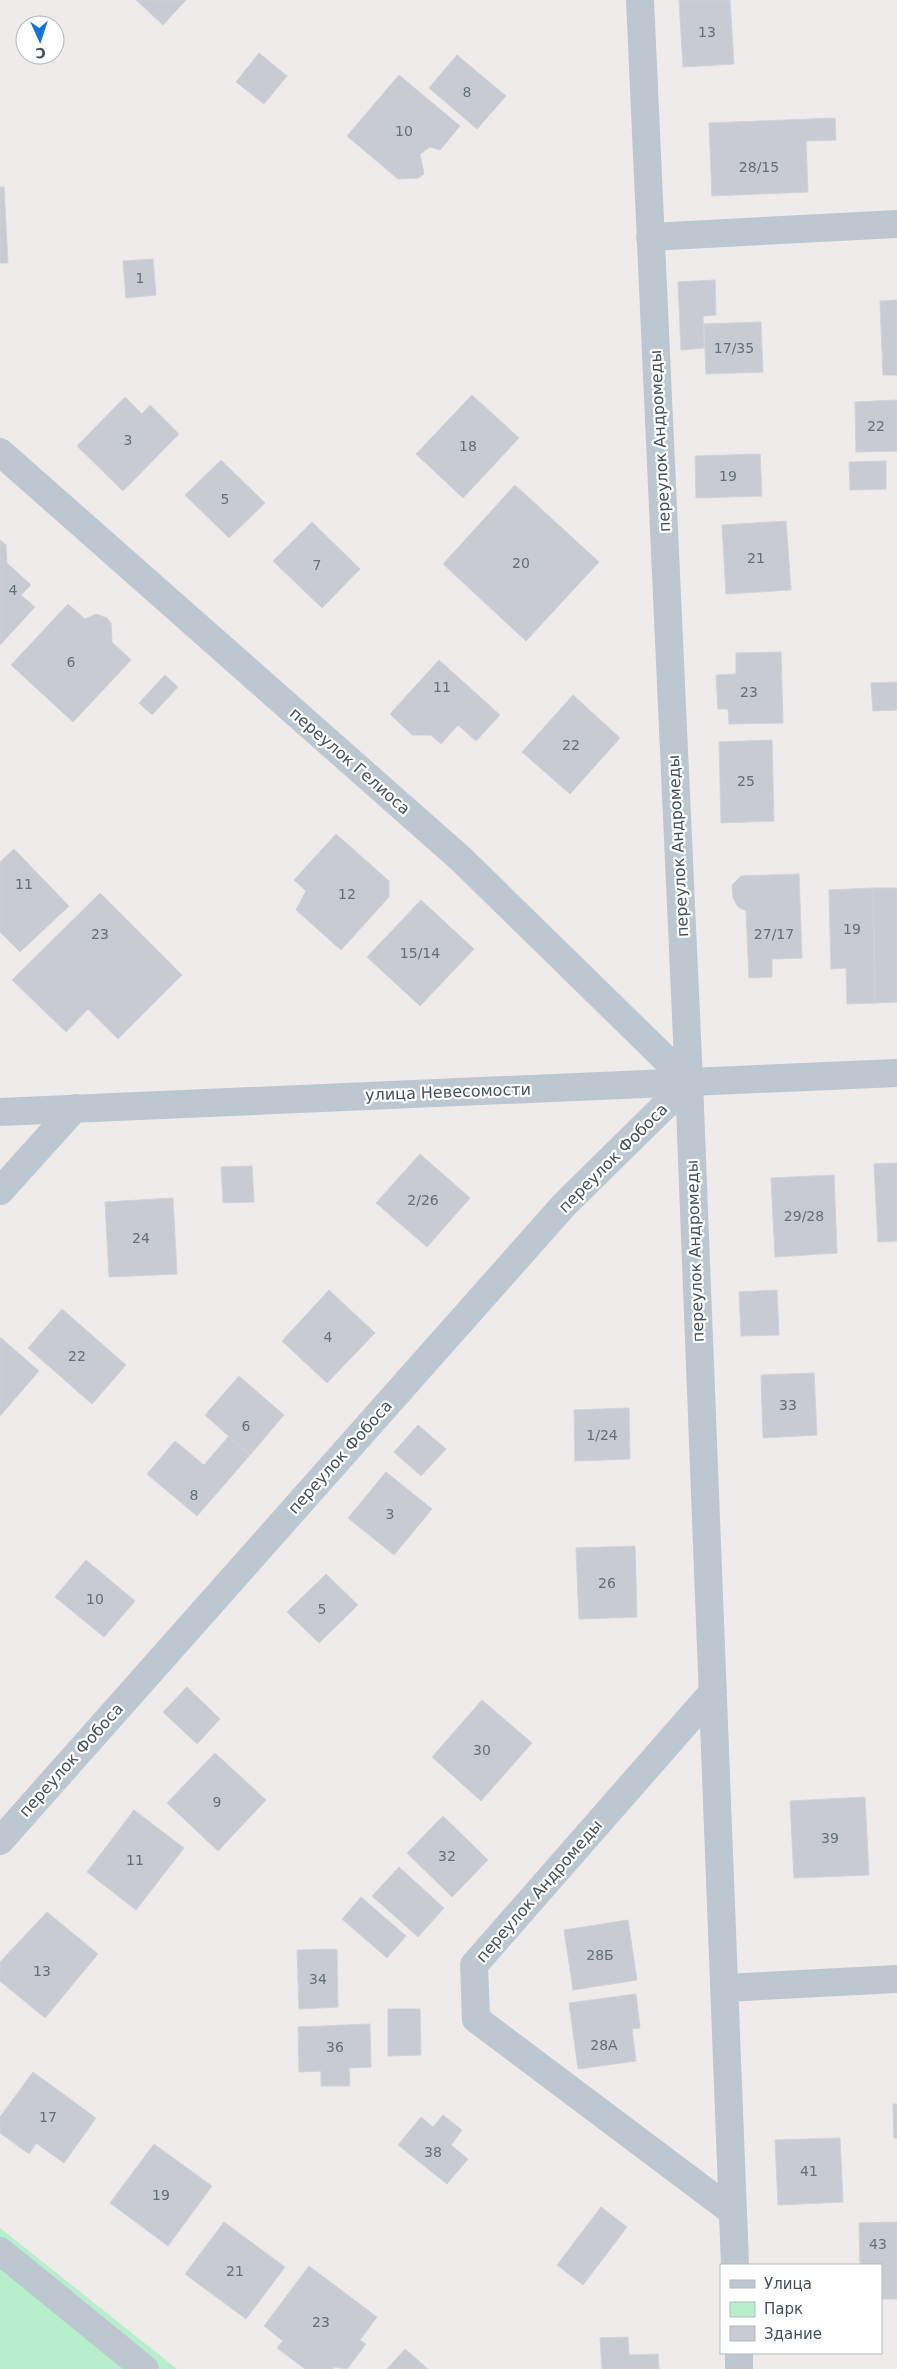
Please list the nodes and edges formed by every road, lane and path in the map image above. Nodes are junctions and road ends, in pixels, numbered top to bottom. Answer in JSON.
{"nodes":[{"id":1,"x":640,"y":0,"type":"edge"},
{"id":2,"x":897,"y":224,"type":"edge"},
{"id":3,"x":650,"y":237,"type":"junction"},
{"id":4,"x":0,"y":452,"type":"edge"},
{"id":5,"x":897,"y":1073,"type":"edge"},
{"id":6,"x":689,"y":1082,"type":"junction"},
{"id":7,"x":75,"y":1108,"type":"junction"},
{"id":8,"x":0,"y":1112,"type":"edge"},
{"id":9,"x":0,"y":1191,"type":"edge"},
{"id":10,"x":713,"y":1692,"type":"junction"},
{"id":11,"x":0,"y":1840,"type":"edge"},
{"id":12,"x":897,"y":1979,"type":"edge"},
{"id":13,"x":724,"y":1988,"type":"junction"},
{"id":14,"x":733,"y":2212,"type":"junction"},
{"id":15,"x":0,"y":2251,"type":"edge"},
{"id":16,"x":735,"y":2264,"type":"edge"},
{"id":17,"x":738,"y":2354,"type":"edge"},
{"id":18,"x":145,"y":2369,"type":"edge"},
{"id":19,"x":739,"y":2369,"type":"edge"}],
"edges":[{"from":1,"to":3,"type":"street","name":"переулок Андромеды"},
{"from":2,"to":3,"type":"street"},
{"from":3,"to":6,"type":"street","name":"переулок Андромеды"},
{"from":4,"to":6,"type":"street","name":"переулок Гелиоса"},
{"from":5,"to":6,"type":"street","name":"улица Невесомости"},
{"from":6,"to":7,"type":"street","name":"улица Невесомости"},
{"from":6,"to":10,"type":"street","name":"переулок Андромеды"},
{"from":6,"to":11,"type":"street","name":"переулок Фобоса"},
{"from":7,"to":8,"type":"street","name":"улица Невесомости"},
{"from":7,"to":9,"type":"street"},
{"from":10,"to":13,"type":"street","name":"переулок Андромеды"},
{"from":10,"to":14,"type":"street","name":"переулок Андромеды"},
{"from":12,"to":13,"type":"street"},
{"from":13,"to":14,"type":"street","name":"переулок Андромеды"},
{"from":14,"to":16,"type":"street","name":"переулок Андромеды"},
{"from":15,"to":18,"type":"street"},
{"from":17,"to":19,"type":"street"}]}
